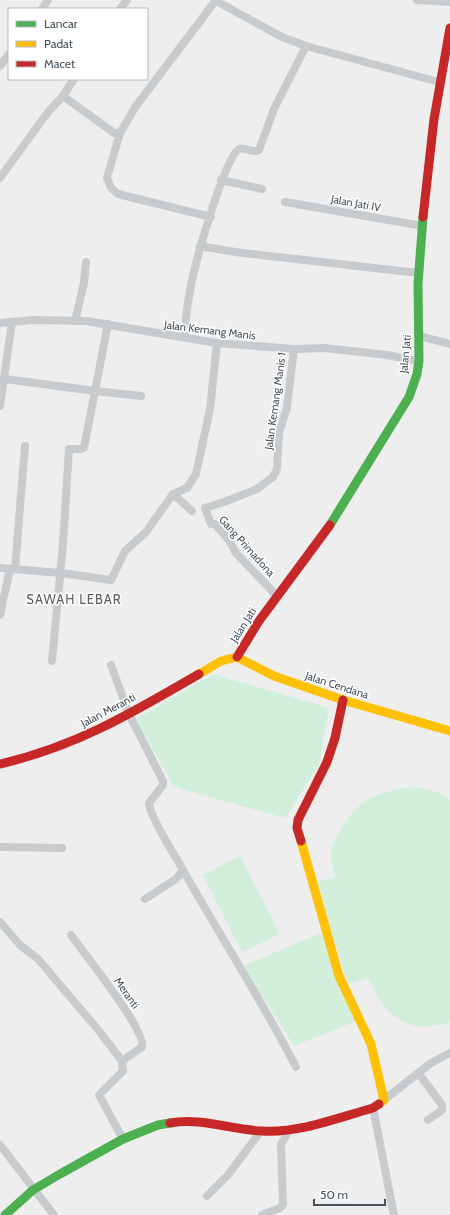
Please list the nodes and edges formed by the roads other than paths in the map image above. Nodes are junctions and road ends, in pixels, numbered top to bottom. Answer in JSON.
{"nodes":[{"id":1,"x":127,"y":0,"type":"edge"},
{"id":2,"x":216,"y":0,"type":"edge"},
{"id":3,"x":417,"y":0,"type":"edge"},
{"id":4,"x":450,"y":2,"type":"edge"},
{"id":5,"x":121,"y":8,"type":"edge"},
{"id":6,"x":450,"y":28,"type":"edge"},
{"id":7,"x":306,"y":46,"type":"junction"},
{"id":8,"x":8,"y":55,"type":"edge"},
{"id":9,"x":0,"y":66,"type":"edge"},
{"id":10,"x":73,"y":80,"type":"edge"},
{"id":11,"x":439,"y":82,"type":"junction"},
{"id":12,"x":63,"y":96,"type":"junction"},
{"id":13,"x":120,"y":133,"type":"junction"},
{"id":14,"x":0,"y":178,"type":"edge"},
{"id":15,"x":221,"y":180,"type":"junction"},
{"id":16,"x":262,"y":189,"type":"dead end"},
{"id":17,"x":285,"y":202,"type":"dead end"},
{"id":18,"x":211,"y":217,"type":"junction"},
{"id":19,"x":423,"y":226,"type":"junction"},
{"id":20,"x":200,"y":246,"type":"junction"},
{"id":21,"x":86,"y":262,"type":"dead end"},
{"id":22,"x":418,"y":273,"type":"junction"},
{"id":23,"x":75,"y":321,"type":"junction"},
{"id":24,"x":12,"y":322,"type":"junction"},
{"id":25,"x":0,"y":323,"type":"edge"},
{"id":26,"x":108,"y":324,"type":"junction"},
{"id":27,"x":419,"y":336,"type":"junction"},
{"id":28,"x":184,"y":337,"type":"junction"},
{"id":29,"x":218,"y":343,"type":"junction"},
{"id":30,"x":450,"y":344,"type":"edge"},
{"id":31,"x":294,"y":349,"type":"junction"},
{"id":32,"x":417,"y":361,"type":"junction"},
{"id":33,"x":5,"y":378,"type":"junction"},
{"id":34,"x":95,"y":391,"type":"junction"},
{"id":35,"x":141,"y":396,"type":"dead end"},
{"id":36,"x":0,"y":406,"type":"edge"},
{"id":37,"x":25,"y":446,"type":"dead end"},
{"id":38,"x":173,"y":494,"type":"junction"},
{"id":39,"x":205,"y":508,"type":"joint"},
{"id":40,"x":192,"y":511,"type":"dead end"},
{"id":41,"x":0,"y":568,"type":"edge"},
{"id":42,"x":13,"y":569,"type":"junction"},
{"id":43,"x":61,"y":573,"type":"junction"},
{"id":44,"x":277,"y":596,"type":"junction"},
{"id":45,"x":0,"y":615,"type":"edge"},
{"id":46,"x":237,"y":657,"type":"junction"},
{"id":47,"x":52,"y":661,"type":"dead end"},
{"id":48,"x":111,"y":665,"type":"dead end"},
{"id":49,"x":343,"y":700,"type":"junction"},
{"id":50,"x":129,"y":714,"type":"junction"},
{"id":51,"x":450,"y":731,"type":"edge"},
{"id":52,"x":0,"y":764,"type":"edge"},
{"id":53,"x":0,"y":847,"type":"edge"},
{"id":54,"x":62,"y":848,"type":"dead end"},
{"id":55,"x":182,"y":870,"type":"junction"},
{"id":56,"x":145,"y":899,"type":"dead end"},
{"id":57,"x":0,"y":922,"type":"edge"},
{"id":58,"x":71,"y":935,"type":"dead end"},
{"id":59,"x":450,"y":1053,"type":"edge"},
{"id":60,"x":122,"y":1061,"type":"junction"},
{"id":61,"x":296,"y":1067,"type":"dead end"},
{"id":62,"x":418,"y":1074,"type":"junction"},
{"id":63,"x":384,"y":1100,"type":"junction"},
{"id":64,"x":373,"y":1108,"type":"junction"},
{"id":65,"x":428,"y":1120,"type":"dead end"},
{"id":66,"x":261,"y":1131,"type":"junction"},
{"id":67,"x":289,"y":1131,"type":"junction"},
{"id":68,"x":123,"y":1139,"type":"junction"},
{"id":69,"x":0,"y":1145,"type":"edge"},
{"id":70,"x":33,"y":1190,"type":"junction"},
{"id":71,"x":207,"y":1196,"type":"dead end"},
{"id":72,"x":5,"y":1215,"type":"edge"},
{"id":73,"x":54,"y":1215,"type":"edge"},
{"id":74,"x":262,"y":1215,"type":"edge"},
{"id":75,"x":394,"y":1215,"type":"edge"}],
"edges":[{"from":1,"to":5,"type":"street"},
{"from":2,"to":7,"type":"street"},
{"from":2,"to":13,"type":"street"},
{"from":3,"to":4,"type":"street"},
{"from":6,"to":11,"type":"street","name":"Jalan Jati"},
{"from":7,"to":11,"type":"street"},
{"from":7,"to":15,"type":"street"},
{"from":8,"to":9,"type":"street"},
{"from":10,"to":12,"type":"street"},
{"from":11,"to":19,"type":"street","name":"Jalan Jati"},
{"from":12,"to":13,"type":"street"},
{"from":12,"to":14,"type":"street"},
{"from":13,"to":18,"type":"street"},
{"from":15,"to":16,"type":"street"},
{"from":15,"to":18,"type":"street"},
{"from":17,"to":19,"type":"street","name":"Jalan Jati IV"},
{"from":18,"to":20,"type":"street"},
{"from":19,"to":22,"type":"street","name":"Jalan Jati"},
{"from":20,"to":22,"type":"street"},
{"from":20,"to":28,"type":"street"},
{"from":21,"to":23,"type":"street"},
{"from":22,"to":27,"type":"street","name":"Jalan Jati"},
{"from":23,"to":24,"type":"street","name":"Jalan Kemang Manis"},
{"from":23,"to":26,"type":"street","name":"Jalan Kemang Manis"},
{"from":24,"to":25,"type":"street","name":"Jalan Kemang Manis"},
{"from":24,"to":33,"type":"street"},
{"from":26,"to":28,"type":"street","name":"Jalan Kemang Manis"},
{"from":26,"to":34,"type":"street"},
{"from":27,"to":30,"type":"street"},
{"from":27,"to":32,"type":"street","name":"Jalan Jati"},
{"from":28,"to":29,"type":"street","name":"Jalan Kemang Manis"},
{"from":29,"to":31,"type":"street","name":"Jalan Kemang Manis"},
{"from":29,"to":38,"type":"street"},
{"from":31,"to":32,"type":"street","name":"Jalan Kemang Manis"},
{"from":31,"to":39,"type":"street","name":"Jalan Kemang Manis 1"},
{"from":32,"to":44,"type":"street","name":"Jalan Jati"},
{"from":33,"to":34,"type":"street"},
{"from":33,"to":36,"type":"street"},
{"from":34,"to":35,"type":"street"},
{"from":34,"to":43,"type":"street"},
{"from":37,"to":42,"type":"street"},
{"from":38,"to":40,"type":"street"},
{"from":38,"to":43,"type":"street"},
{"from":39,"to":44,"type":"street","name":"Gang Primadona"},
{"from":41,"to":42,"type":"street"},
{"from":42,"to":43,"type":"street"},
{"from":42,"to":45,"type":"street"},
{"from":43,"to":47,"type":"street"},
{"from":44,"to":46,"type":"street","name":"Jalan Jati"},
{"from":46,"to":49,"type":"street","name":"Jalan Cendana"},
{"from":46,"to":50,"type":"street","name":"Jalan Meranti"},
{"from":48,"to":50,"type":"street"},
{"from":49,"to":51,"type":"street","name":"Jalan Cendana"},
{"from":49,"to":63,"type":"street"},
{"from":50,"to":52,"type":"street","name":"Jalan Meranti"},
{"from":50,"to":55,"type":"street"},
{"from":53,"to":54,"type":"street"},
{"from":55,"to":56,"type":"street"},
{"from":55,"to":61,"type":"street"},
{"from":57,"to":60,"type":"street"},
{"from":58,"to":60,"type":"street","name":"Meranti"},
{"from":59,"to":62,"type":"street"},
{"from":60,"to":68,"type":"street"},
{"from":62,"to":63,"type":"street"},
{"from":62,"to":65,"type":"street"},
{"from":63,"to":64,"type":"street"},
{"from":64,"to":67,"type":"street"},
{"from":64,"to":75,"type":"street"},
{"from":66,"to":67,"type":"street"},
{"from":66,"to":68,"type":"street"},
{"from":66,"to":71,"type":"street"},
{"from":67,"to":74,"type":"street"},
{"from":68,"to":70,"type":"street"},
{"from":69,"to":70,"type":"street"},
{"from":70,"to":72,"type":"street"},
{"from":70,"to":73,"type":"street"}]}
